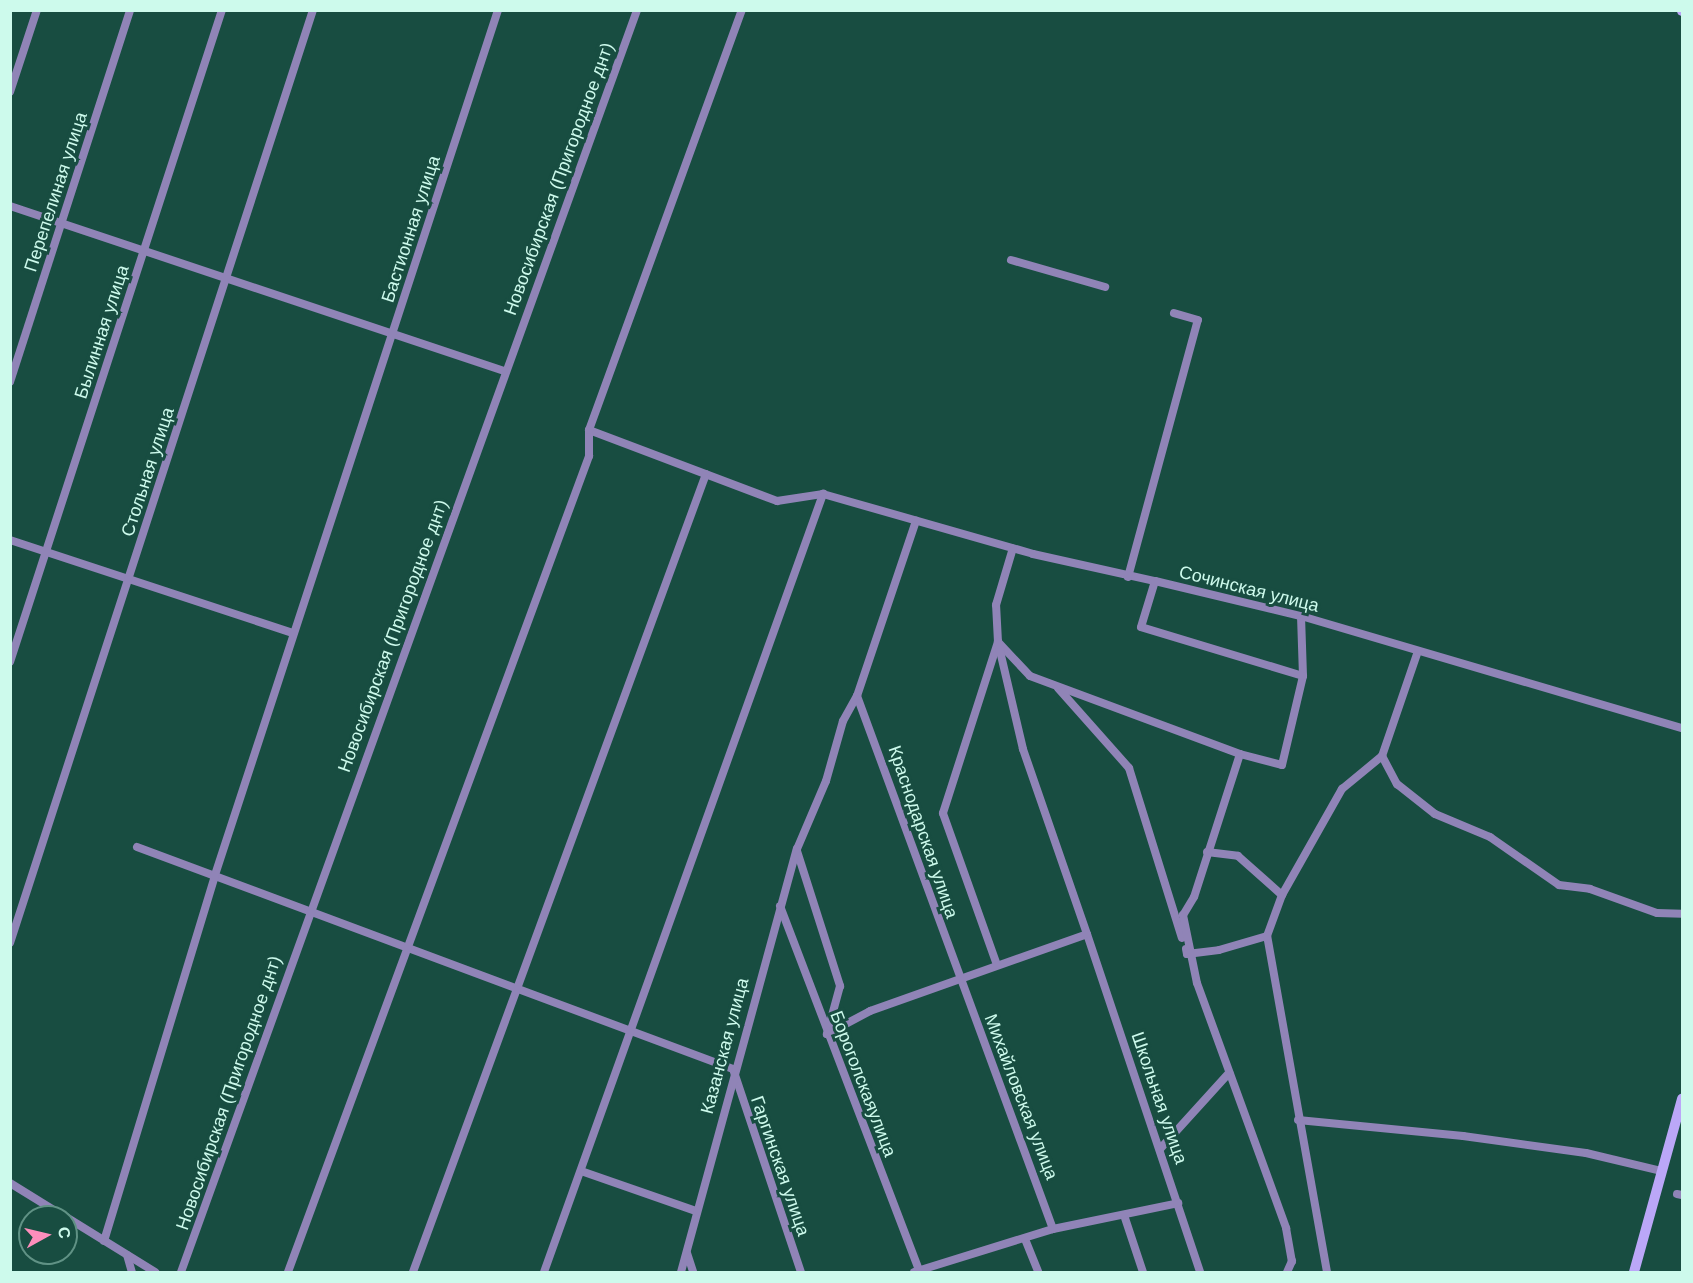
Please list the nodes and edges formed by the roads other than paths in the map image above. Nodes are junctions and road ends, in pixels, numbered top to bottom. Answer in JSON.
{"nodes":[{"id":1,"x":37,"y":10,"type":"edge"},
{"id":2,"x":130,"y":10,"type":"edge"},
{"id":3,"x":222,"y":10,"type":"edge"},
{"id":4,"x":313,"y":10,"type":"edge"},
{"id":5,"x":498,"y":10,"type":"edge"},
{"id":6,"x":637,"y":10,"type":"edge"},
{"id":7,"x":742,"y":10,"type":"edge"},
{"id":8,"x":10,"y":92,"type":"edge"},
{"id":9,"x":10,"y":206,"type":"edge"},
{"id":10,"x":62,"y":224,"type":"junction"},
{"id":11,"x":145,"y":249,"type":"junction"},
{"id":12,"x":1011,"y":260,"type":"dead end"},
{"id":13,"x":227,"y":278,"type":"junction"},
{"id":14,"x":1105,"y":286,"type":"dead end"},
{"id":15,"x":1174,"y":312,"type":"dead end"},
{"id":16,"x":393,"y":331,"type":"junction"},
{"id":17,"x":504,"y":371,"type":"junction"},
{"id":18,"x":10,"y":382,"type":"edge"},
{"id":19,"x":590,"y":430,"type":"junction"},
{"id":20,"x":706,"y":474,"type":"junction"},
{"id":21,"x":823,"y":494,"type":"junction"},
{"id":22,"x":916,"y":521,"type":"junction"},
{"id":23,"x":10,"y":540,"type":"edge"},
{"id":24,"x":1013,"y":548,"type":"junction"},
{"id":25,"x":46,"y":552,"type":"junction"},
{"id":26,"x":1128,"y":577,"type":"junction"},
{"id":27,"x":129,"y":580,"type":"junction"},
{"id":28,"x":1155,"y":581,"type":"junction"},
{"id":29,"x":1301,"y":616,"type":"junction"},
{"id":30,"x":292,"y":633,"type":"junction"},
{"id":31,"x":998,"y":642,"type":"junction"},
{"id":32,"x":1418,"y":651,"type":"junction"},
{"id":33,"x":10,"y":662,"type":"edge"},
{"id":34,"x":1303,"y":676,"type":"junction"},
{"id":35,"x":1057,"y":687,"type":"junction"},
{"id":36,"x":857,"y":696,"type":"junction"},
{"id":37,"x":1683,"y":728,"type":"edge"},
{"id":38,"x":1240,"y":754,"type":"junction"},
{"id":39,"x":1382,"y":756,"type":"junction"},
{"id":40,"x":137,"y":847,"type":"dead end"},
{"id":41,"x":796,"y":849,"type":"junction"},
{"id":42,"x":1207,"y":852,"type":"junction"},
{"id":43,"x":214,"y":878,"type":"junction"},
{"id":44,"x":1282,"y":895,"type":"junction"},
{"id":45,"x":780,"y":906,"type":"junction"},
{"id":46,"x":308,"y":913,"type":"junction"},
{"id":47,"x":1683,"y":914,"type":"edge"},
{"id":48,"x":1087,"y":934,"type":"junction"},
{"id":49,"x":1267,"y":936,"type":"junction"},
{"id":50,"x":10,"y":943,"type":"edge"},
{"id":51,"x":408,"y":947,"type":"junction"},
{"id":52,"x":1187,"y":954,"type":"junction"},
{"id":53,"x":997,"y":965,"type":"junction"},
{"id":54,"x":957,"y":978,"type":"junction"},
{"id":55,"x":520,"y":987,"type":"junction"},
{"id":56,"x":632,"y":1030,"type":"junction"},
{"id":57,"x":827,"y":1034,"type":"junction"},
{"id":58,"x":733,"y":1069,"type":"junction"},
{"id":59,"x":1229,"y":1073,"type":"junction"},
{"id":60,"x":1683,"y":1099,"type":"edge"},
{"id":61,"x":1298,"y":1120,"type":"junction"},
{"id":62,"x":1160,"y":1149,"type":"junction"},
{"id":63,"x":581,"y":1171,"type":"junction"},
{"id":64,"x":1660,"y":1171,"type":"junction"},
{"id":65,"x":10,"y":1183,"type":"edge"},
{"id":66,"x":1178,"y":1203,"type":"junction"},
{"id":67,"x":46,"y":1205,"type":"edge"},
{"id":68,"x":696,"y":1211,"type":"junction"},
{"id":69,"x":1124,"y":1215,"type":"junction"},
{"id":70,"x":78,"y":1225,"type":"edge"},
{"id":71,"x":1053,"y":1229,"type":"junction"},
{"id":72,"x":1025,"y":1239,"type":"junction"},
{"id":73,"x":104,"y":1241,"type":"junction"},
{"id":74,"x":686,"y":1251,"type":"junction"},
{"id":75,"x":127,"y":1255,"type":"junction"},
{"id":76,"x":931,"y":1270,"type":"edge"},
{"id":77,"x":132,"y":1272,"type":"edge"},
{"id":78,"x":155,"y":1272,"type":"edge"},
{"id":79,"x":181,"y":1272,"type":"edge"},
{"id":80,"x":288,"y":1272,"type":"edge"},
{"id":81,"x":413,"y":1272,"type":"edge"},
{"id":82,"x":544,"y":1272,"type":"edge"},
{"id":83,"x":681,"y":1272,"type":"edge"},
{"id":84,"x":693,"y":1272,"type":"edge"},
{"id":85,"x":801,"y":1272,"type":"edge"},
{"id":86,"x":917,"y":1272,"type":"edge"},
{"id":87,"x":1038,"y":1272,"type":"edge"},
{"id":88,"x":1143,"y":1272,"type":"edge"},
{"id":89,"x":1200,"y":1272,"type":"edge"},
{"id":90,"x":1287,"y":1272,"type":"edge"},
{"id":91,"x":1328,"y":1272,"type":"edge"},
{"id":92,"x":1634,"y":1272,"type":"edge"}],
"edges":[{"from":1,"to":8,"type":"street"},
{"from":2,"to":10,"type":"street","name":"Перепелиная улица"},
{"from":3,"to":11,"type":"street","name":"Былинная улица"},
{"from":4,"to":13,"type":"street","name":"Стольная улица"},
{"from":5,"to":16,"type":"street","name":"Бастионная улица"},
{"from":6,"to":17,"type":"street","name":"Новосибирская (Пригородное днт)"},
{"from":7,"to":19,"type":"street"},
{"from":9,"to":10,"type":"street"},
{"from":10,"to":11,"type":"street"},
{"from":10,"to":18,"type":"street","name":"Перепелиная улица"},
{"from":11,"to":13,"type":"street"},
{"from":11,"to":25,"type":"street","name":"Былинная улица"},
{"from":12,"to":14,"type":"street"},
{"from":13,"to":16,"type":"street"},
{"from":13,"to":27,"type":"street","name":"Стольная улица"},
{"from":15,"to":26,"type":"street"},
{"from":16,"to":17,"type":"street"},
{"from":16,"to":30,"type":"street","name":"Бастионная улица"},
{"from":17,"to":46,"type":"street","name":"Новосибирская (Пригородное днт)"},
{"from":19,"to":20,"type":"street"},
{"from":19,"to":51,"type":"street"},
{"from":20,"to":21,"type":"street"},
{"from":20,"to":55,"type":"street"},
{"from":21,"to":22,"type":"street"},
{"from":21,"to":56,"type":"street"},
{"from":22,"to":24,"type":"street"},
{"from":22,"to":36,"type":"street","name":"Казанская улица"},
{"from":23,"to":25,"type":"street"},
{"from":24,"to":26,"type":"street"},
{"from":24,"to":31,"type":"street"},
{"from":25,"to":27,"type":"street"},
{"from":25,"to":33,"type":"street","name":"Былинная улица"},
{"from":26,"to":28,"type":"street"},
{"from":27,"to":30,"type":"street"},
{"from":27,"to":50,"type":"street","name":"Стольная улица"},
{"from":28,"to":29,"type":"street","name":"Сочинская улица"},
{"from":28,"to":34,"type":"street","name":"Сочинская улица"},
{"from":29,"to":32,"type":"street","name":"Сочинская улица"},
{"from":29,"to":34,"type":"street"},
{"from":30,"to":43,"type":"street","name":"Бастионная улица"},
{"from":31,"to":35,"type":"street"},
{"from":31,"to":48,"type":"street","name":"Школьная улица"},
{"from":31,"to":53,"type":"street"},
{"from":32,"to":37,"type":"street","name":"Сочинская улица"},
{"from":32,"to":39,"type":"street"},
{"from":34,"to":38,"type":"street"},
{"from":35,"to":38,"type":"street"},
{"from":35,"to":52,"type":"street"},
{"from":36,"to":41,"type":"street","name":"Казанская улица"},
{"from":36,"to":54,"type":"street","name":"Краснодарская улица"},
{"from":38,"to":42,"type":"street"},
{"from":39,"to":44,"type":"street"},
{"from":39,"to":47,"type":"street"},
{"from":40,"to":43,"type":"street"},
{"from":41,"to":45,"type":"street","name":"Казанская улица"},
{"from":41,"to":57,"type":"street"},
{"from":42,"to":44,"type":"street"},
{"from":42,"to":52,"type":"street"},
{"from":43,"to":46,"type":"street"},
{"from":43,"to":73,"type":"street","name":"Бастионная улица"},
{"from":44,"to":49,"type":"street"},
{"from":45,"to":57,"type":"street","name":"Бороголскаяулица"},
{"from":45,"to":58,"type":"street","name":"Казанская улица"},
{"from":46,"to":51,"type":"street"},
{"from":46,"to":79,"type":"street","name":"Новосибирская (Пригородное днт)"},
{"from":48,"to":53,"type":"street"},
{"from":48,"to":62,"type":"street","name":"Школьная улица"},
{"from":49,"to":52,"type":"street"},
{"from":49,"to":61,"type":"street"},
{"from":51,"to":55,"type":"street"},
{"from":51,"to":80,"type":"street"},
{"from":52,"to":59,"type":"street"},
{"from":53,"to":54,"type":"street"},
{"from":54,"to":57,"type":"street"},
{"from":54,"to":71,"type":"street","name":"Михайловская улица"},
{"from":55,"to":56,"type":"street"},
{"from":55,"to":81,"type":"street"},
{"from":56,"to":58,"type":"street"},
{"from":56,"to":63,"type":"street"},
{"from":57,"to":86,"type":"street","name":"Бороголскаяулица"},
{"from":58,"to":68,"type":"street","name":"Казанская улица"},
{"from":58,"to":85,"type":"street","name":"Гаргинская улица"},
{"from":59,"to":62,"type":"street"},
{"from":59,"to":90,"type":"street"},
{"from":60,"to":64,"type":"main road"},
{"from":61,"to":64,"type":"street"},
{"from":61,"to":91,"type":"street"},
{"from":62,"to":66,"type":"street","name":"Школьная улица"},
{"from":63,"to":68,"type":"street"},
{"from":63,"to":82,"type":"street"},
{"from":64,"to":92,"type":"main road"},
{"from":65,"to":67,"type":"street"},
{"from":66,"to":69,"type":"street"},
{"from":66,"to":89,"type":"street","name":"Школьная улица"},
{"from":68,"to":74,"type":"street","name":"Казанская улица"},
{"from":69,"to":71,"type":"street"},
{"from":69,"to":88,"type":"street"},
{"from":70,"to":73,"type":"street"},
{"from":71,"to":72,"type":"street"},
{"from":72,"to":76,"type":"street"},
{"from":72,"to":87,"type":"street"},
{"from":73,"to":75,"type":"street"},
{"from":74,"to":83,"type":"street","name":"Казанская улица"},
{"from":74,"to":84,"type":"street"},
{"from":75,"to":77,"type":"street"},
{"from":75,"to":78,"type":"street"},
{"from":76,"to":86,"type":"street"}]}
